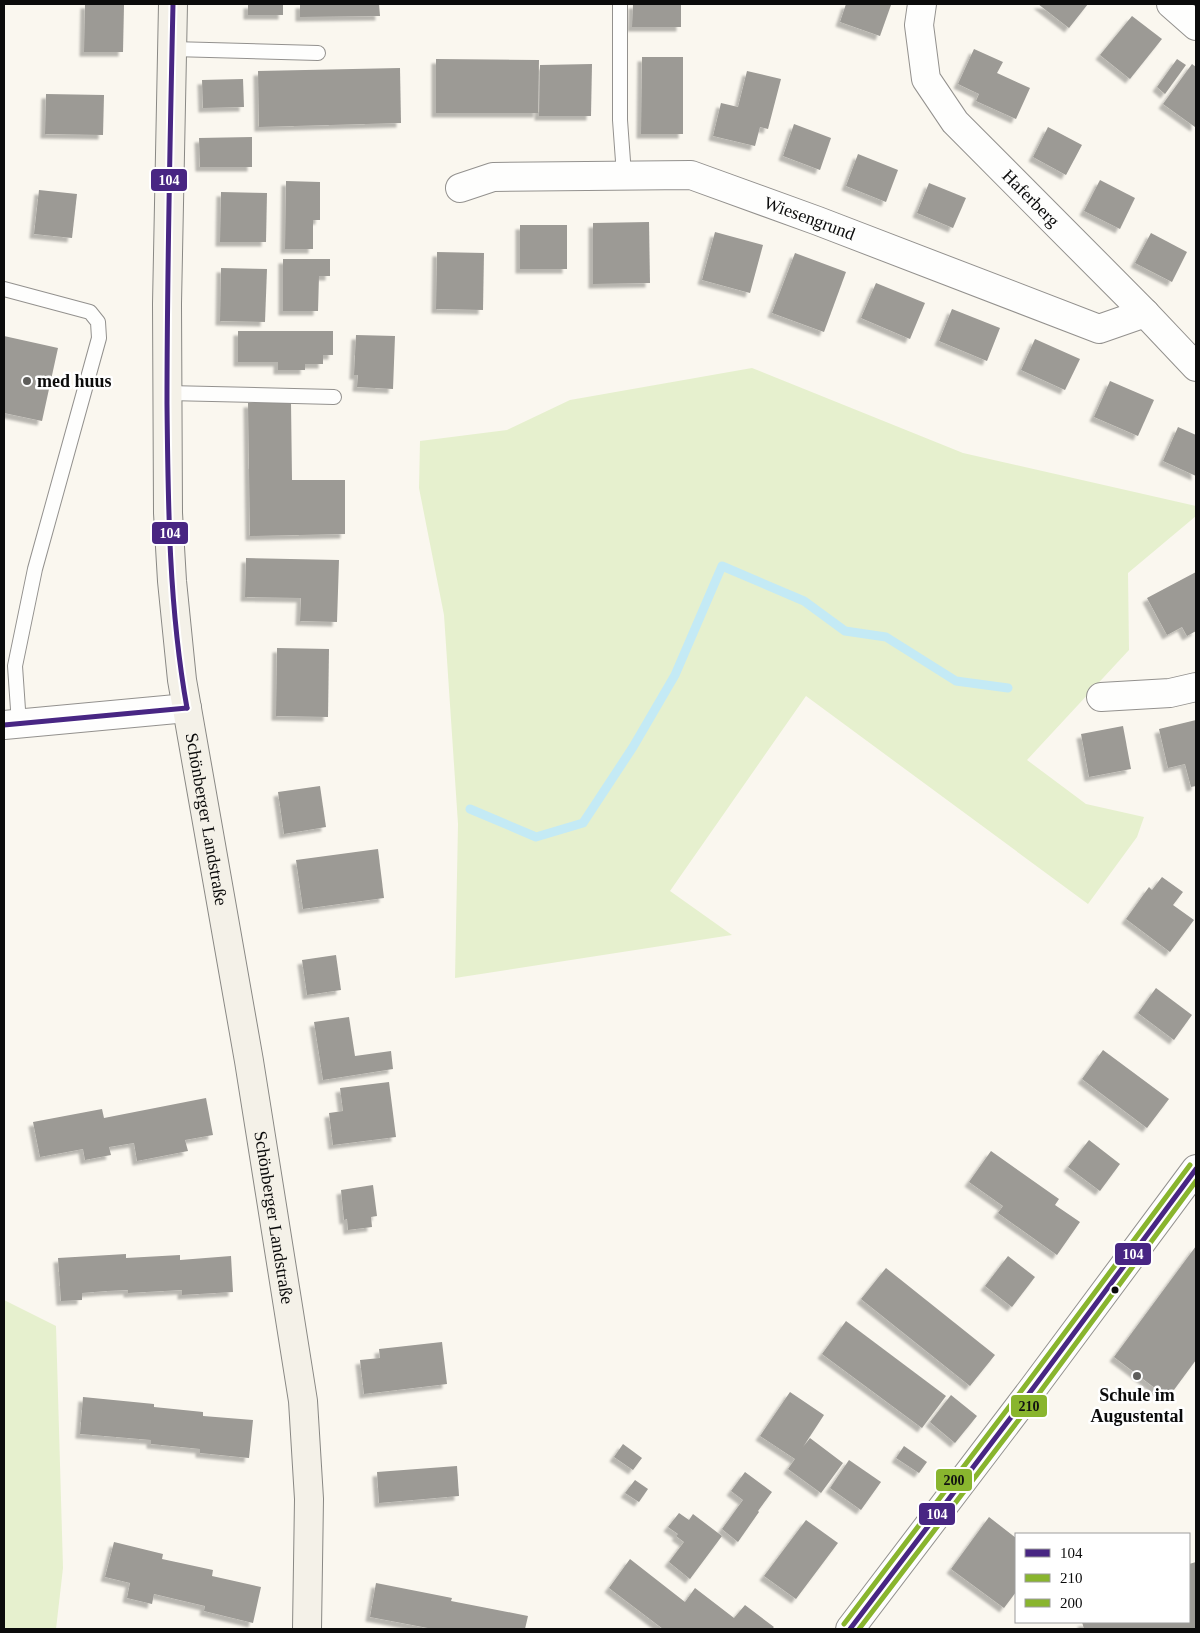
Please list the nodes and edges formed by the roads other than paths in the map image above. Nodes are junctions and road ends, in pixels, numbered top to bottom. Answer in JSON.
{"nodes":[{"id":1,"x":173,"y":4,"type":"edge"},
{"id":2,"x":620,"y":4,"type":"edge"},
{"id":3,"x":922,"y":4,"type":"edge"},
{"id":4,"x":1171,"y":4,"type":"edge"},
{"id":5,"x":1196,"y":26,"type":"edge"},
{"id":6,"x":172,"y":49,"type":"junction"},
{"id":7,"x":318,"y":53,"type":"dead end"},
{"id":8,"x":624,"y":175,"type":"junction"},
{"id":9,"x":460,"y":188,"type":"dead end"},
{"id":10,"x":4,"y":289,"type":"edge"},
{"id":11,"x":1145,"y":313,"type":"junction"},
{"id":12,"x":1196,"y":367,"type":"edge"},
{"id":13,"x":168,"y":392,"type":"junction"},
{"id":14,"x":334,"y":397,"type":"dead end"},
{"id":15,"x":1196,"y":688,"type":"edge"},
{"id":16,"x":1101,"y":696,"type":"dead end"},
{"id":17,"x":187,"y":708,"type":"junction"},
{"id":18,"x":12,"y":725,"type":"edge"},
{"id":19,"x":1196,"y":1168,"type":"edge"},
{"id":20,"x":307,"y":1629,"type":"edge"},
{"id":21,"x":850,"y":1629,"type":"edge"}],
"edges":[{"from":1,"to":6,"type":"main road","name":"Schönberger Landstraße"},
{"from":2,"to":8,"type":"lane"},
{"from":3,"to":11,"type":"street","name":"Haferberg"},
{"from":4,"to":5,"type":"street"},
{"from":6,"to":7,"type":"lane"},
{"from":6,"to":13,"type":"main road","name":"Schönberger Landstraße"},
{"from":8,"to":9,"type":"street","name":"Wiesengrund"},
{"from":8,"to":11,"type":"street","name":"Wiesengrund"},
{"from":10,"to":18,"type":"lane"},
{"from":11,"to":12,"type":"street","name":"Haferberg"},
{"from":13,"to":14,"type":"lane"},
{"from":13,"to":17,"type":"main road","name":"Schönberger Landstraße"},
{"from":15,"to":16,"type":"street"},
{"from":17,"to":18,"type":"street"},
{"from":17,"to":20,"type":"main road","name":"Schönberger Landstraße"},
{"from":19,"to":21,"type":"street"}]}
